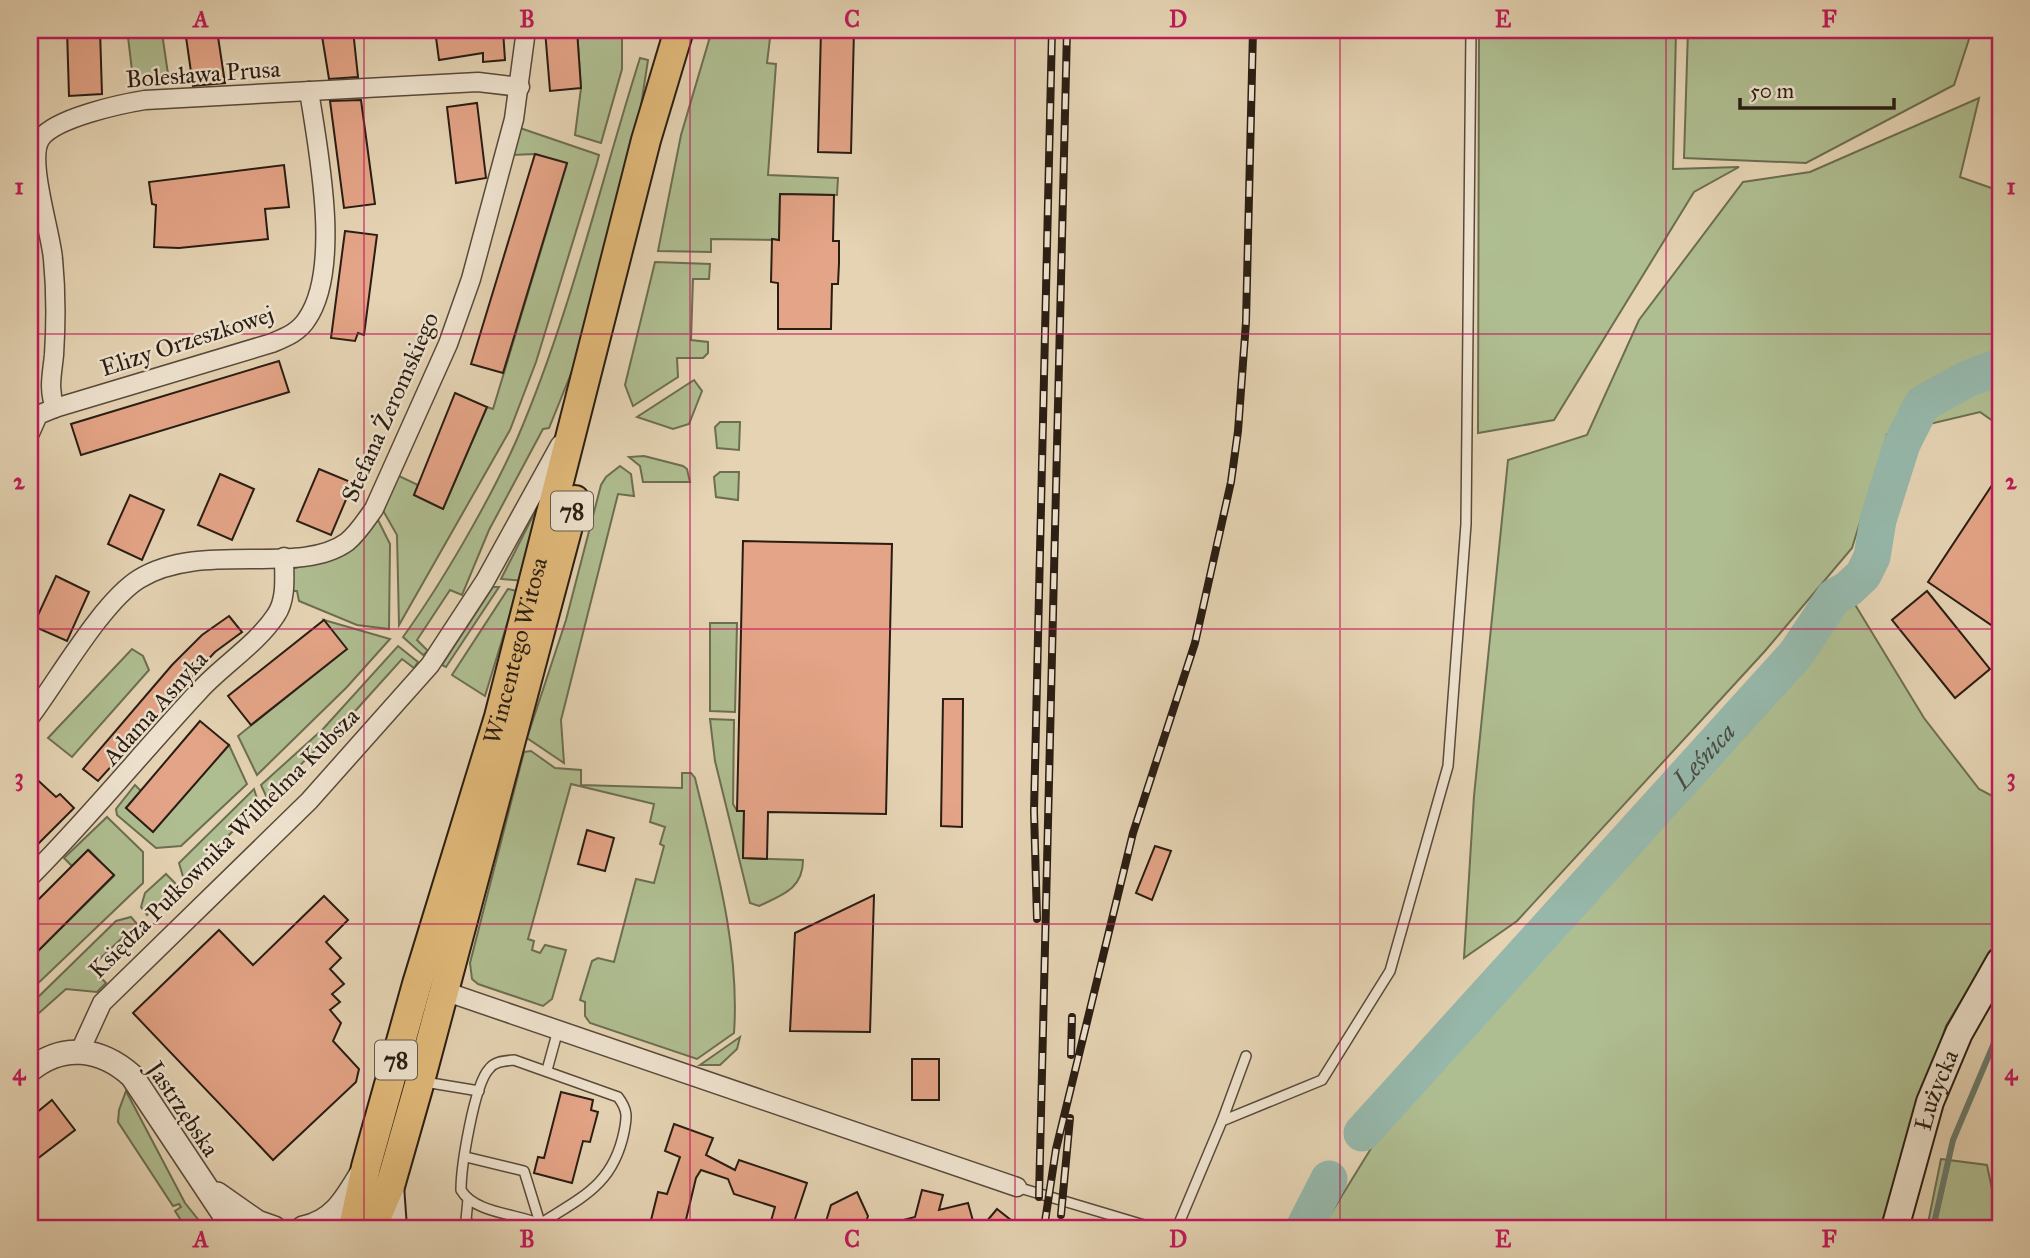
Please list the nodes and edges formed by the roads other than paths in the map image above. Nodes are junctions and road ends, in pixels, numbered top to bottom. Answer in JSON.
{"nodes":[{"id":1,"x":526,"y":30,"type":"edge"},
{"id":2,"x":679,"y":30,"type":"edge"},
{"id":3,"x":696,"y":30,"type":"edge"},
{"id":4,"x":1471,"y":30,"type":"edge"},
{"id":5,"x":520,"y":87,"type":"junction"},
{"id":6,"x":309,"y":91,"type":"junction"},
{"id":7,"x":55,"y":408,"type":"junction"},
{"id":8,"x":576,"y":417,"type":"junction"},
{"id":9,"x":30,"y":433,"type":"edge"},
{"id":10,"x":284,"y":557,"type":"junction"},
{"id":11,"x":30,"y":717,"type":"edge"},
{"id":12,"x":30,"y":877,"type":"edge"},
{"id":13,"x":2000,"y":961,"type":"edge"},
{"id":14,"x":444,"y":991,"type":"junction"},
{"id":15,"x":558,"y":1030,"type":"junction"},
{"id":16,"x":80,"y":1051,"type":"junction"},
{"id":17,"x":1246,"y":1056,"type":"dead end"},
{"id":18,"x":30,"y":1070,"type":"edge"},
{"id":19,"x":547,"y":1070,"type":"junction"},
{"id":20,"x":420,"y":1081,"type":"junction"},
{"id":21,"x":479,"y":1091,"type":"junction"},
{"id":22,"x":1222,"y":1122,"type":"junction"},
{"id":23,"x":466,"y":1157,"type":"junction"},
{"id":24,"x":366,"y":1167,"type":"junction"},
{"id":25,"x":201,"y":1182,"type":"junction"},
{"id":26,"x":390,"y":1186,"type":"junction"},
{"id":27,"x":1017,"y":1187,"type":"joint"},
{"id":28,"x":468,"y":1199,"type":"junction"},
{"id":29,"x":234,"y":1225,"type":"edge"},
{"id":30,"x":541,"y":1226,"type":"edge"},
{"id":31,"x":274,"y":1228,"type":"edge"},
{"id":32,"x":303,"y":1228,"type":"edge"},
{"id":33,"x":353,"y":1228,"type":"edge"},
{"id":34,"x":372,"y":1228,"type":"edge"},
{"id":35,"x":393,"y":1228,"type":"edge"},
{"id":36,"x":474,"y":1228,"type":"edge"},
{"id":37,"x":1154,"y":1228,"type":"edge"},
{"id":38,"x":1177,"y":1228,"type":"edge"},
{"id":39,"x":1895,"y":1228,"type":"edge"}],
"edges":[{"from":1,"to":5,"type":"street","name":"Stefana Żeromskiego"},
{"from":2,"to":8,"type":"main road","name":"Wincentego Witosa","number":"78"},
{"from":3,"to":14,"type":"main road","name":"Wincentego Witosa","number":"78"},
{"from":4,"to":22,"type":"lane"},
{"from":5,"to":6,"type":"street","name":"Bolesława Prusa"},
{"from":5,"to":10,"type":"street","name":"Stefana Żeromskiego"},
{"from":6,"to":7,"type":"street","name":"Elizy Orzeszkowej"},
{"from":6,"to":7,"type":"street","name":"Bolesława Prusa"},
{"from":7,"to":9,"type":"street"},
{"from":8,"to":16,"type":"street","name":"Księdza Pułkownika Wilhelma Kubsza"},
{"from":8,"to":24,"type":"main road","name":"Wincentego Witosa","number":"78"},
{"from":10,"to":11,"type":"street","name":"Stefana Żeromskiego"},
{"from":10,"to":12,"type":"street","name":"Adama Asnyka"},
{"from":13,"to":39,"type":"main road","name":"Łużycka"},
{"from":14,"to":15,"type":"street"},
{"from":14,"to":20,"type":"main road","name":"Wincentego Witosa","number":"78"},
{"from":15,"to":19,"type":"lane"},
{"from":15,"to":27,"type":"street"},
{"from":16,"to":18,"type":"street"},
{"from":16,"to":25,"type":"street","name":"Jastrzębska"},
{"from":17,"to":22,"type":"lane"},
{"from":19,"to":21,"type":"lane"},
{"from":19,"to":30,"type":"lane"},
{"from":20,"to":21,"type":"lane"},
{"from":20,"to":26,"type":"main road","name":"Wincentego Witosa","number":"78"},
{"from":21,"to":23,"type":"lane"},
{"from":22,"to":38,"type":"lane"},
{"from":23,"to":28,"type":"lane"},
{"from":23,"to":30,"type":"lane"},
{"from":24,"to":32,"type":"street"},
{"from":24,"to":33,"type":"main road","name":"Wincentego Witosa","number":"78"},
{"from":25,"to":29,"type":"street","name":"Jastrzębska"},
{"from":25,"to":31,"type":"street"},
{"from":26,"to":34,"type":"main road","name":"Wincentego Witosa","number":"78"},
{"from":26,"to":35,"type":"main road"},
{"from":27,"to":37,"type":"lane"},
{"from":28,"to":30,"type":"lane"},
{"from":28,"to":36,"type":"lane"}]}
